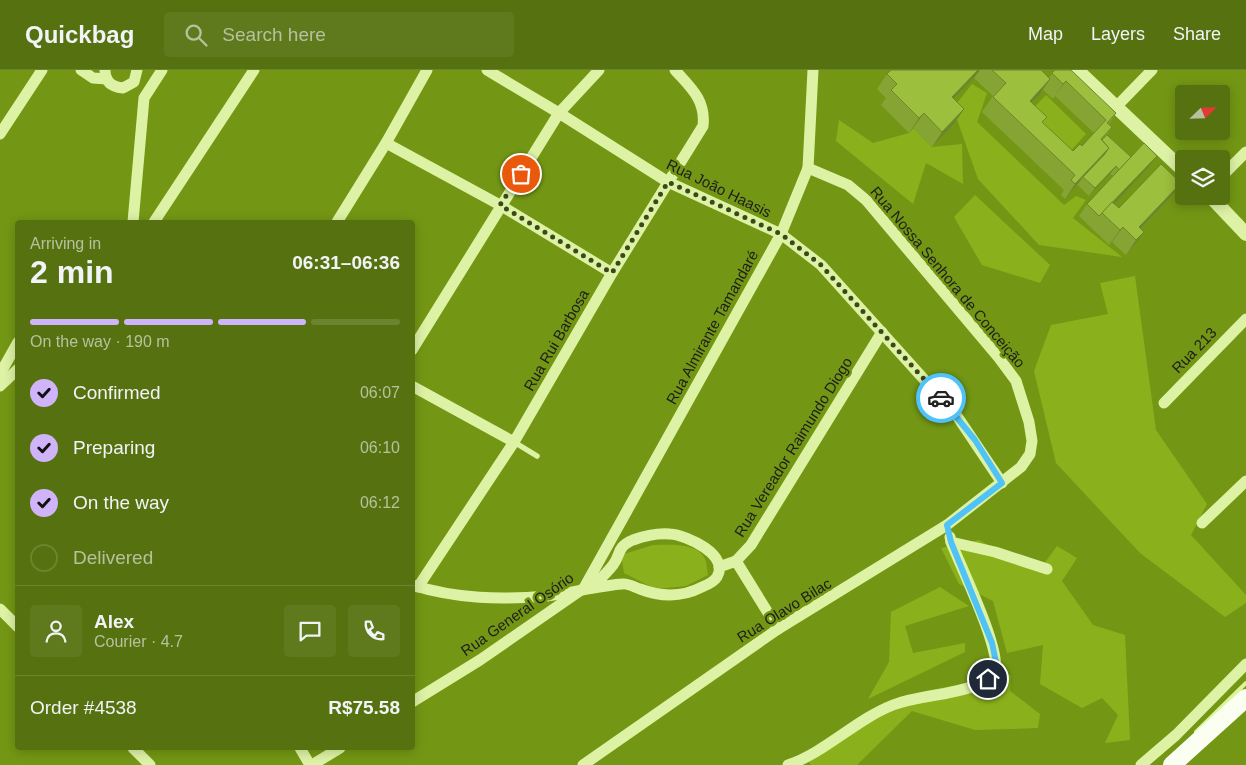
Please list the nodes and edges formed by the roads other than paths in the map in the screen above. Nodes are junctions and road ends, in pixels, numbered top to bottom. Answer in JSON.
{"nodes":[{"id":1,"x":42,"y":70,"type":"edge"},
{"id":2,"x":82,"y":70,"type":"edge"},
{"id":3,"x":137,"y":70,"type":"edge"},
{"id":4,"x":162,"y":70,"type":"edge"},
{"id":5,"x":254,"y":70,"type":"edge"},
{"id":6,"x":427,"y":70,"type":"edge"},
{"id":7,"x":487,"y":70,"type":"edge"},
{"id":8,"x":599,"y":70,"type":"edge"},
{"id":9,"x":675,"y":70,"type":"edge"},
{"id":10,"x":813,"y":70,"type":"edge"},
{"id":11,"x":1077,"y":70,"type":"edge"},
{"id":12,"x":1152,"y":70,"type":"edge"},
{"id":13,"x":106,"y":75,"type":"edge"},
{"id":14,"x":134,"y":82,"type":"junction"},
{"id":15,"x":144,"y":98,"type":"junction"},
{"id":16,"x":1116,"y":107,"type":"junction"},
{"id":17,"x":559,"y":113,"type":"junction"},
{"id":18,"x":0,"y":134,"type":"edge"},
{"id":19,"x":386,"y":143,"type":"junction"},
{"id":20,"x":1246,"y":152,"type":"edge"},
{"id":21,"x":1175,"y":163,"type":"edge"},
{"id":22,"x":808,"y":168,"type":"junction"},
{"id":23,"x":1230,"y":168,"type":"edge"},
{"id":24,"x":668,"y":182,"type":"junction"},
{"id":25,"x":500,"y":205,"type":"junction"},
{"id":26,"x":1219,"y":205,"type":"edge"},
{"id":27,"x":133,"y":220,"type":"edge"},
{"id":28,"x":155,"y":220,"type":"edge"},
{"id":29,"x":337,"y":220,"type":"edge"},
{"id":30,"x":781,"y":234,"type":"junction"},
{"id":31,"x":1246,"y":234,"type":"edge"},
{"id":32,"x":612,"y":273,"type":"junction"},
{"id":33,"x":1246,"y":319,"type":"edge"},
{"id":34,"x":882,"y":332,"type":"junction"},
{"id":35,"x":415,"y":345,"type":"edge"},
{"id":36,"x":15,"y":347,"type":"edge"},
{"id":37,"x":15,"y":372,"type":"edge"},
{"id":38,"x":0,"y":374,"type":"edge"},
{"id":39,"x":0,"y":386,"type":"edge"},
{"id":40,"x":415,"y":388,"type":"edge"},
{"id":41,"x":1164,"y":403,"type":"dead end"},
{"id":42,"x":514,"y":442,"type":"junction"},
{"id":43,"x":537,"y":456,"type":"dead end"},
{"id":44,"x":1246,"y":481,"type":"edge"},
{"id":45,"x":1002,"y":483,"type":"junction"},
{"id":46,"x":631,"y":503,"type":"joint"},
{"id":47,"x":1202,"y":523,"type":"dead end"},
{"id":48,"x":947,"y":525,"type":"junction"},
{"id":49,"x":951,"y":542,"type":"junction"},
{"id":50,"x":736,"y":561,"type":"junction"},
{"id":51,"x":717,"y":562,"type":"junction"},
{"id":52,"x":615,"y":564,"type":"junction"},
{"id":53,"x":1047,"y":569,"type":"dead end"},
{"id":54,"x":625,"y":583,"type":"junction"},
{"id":55,"x":415,"y":586,"type":"edge"},
{"id":56,"x":588,"y":588,"type":"junction"},
{"id":57,"x":0,"y":609,"type":"edge"},
{"id":58,"x":15,"y":625,"type":"edge"},
{"id":59,"x":778,"y":629,"type":"junction"},
{"id":60,"x":1246,"y":664,"type":"edge"},
{"id":61,"x":415,"y":700,"type":"edge"},
{"id":62,"x":1243,"y":706,"type":"edge"},
{"id":63,"x":135,"y":750,"type":"edge"},
{"id":64,"x":301,"y":750,"type":"edge"},
{"id":65,"x":336,"y":750,"type":"edge"},
{"id":66,"x":150,"y":765,"type":"edge"},
{"id":67,"x":310,"y":765,"type":"edge"},
{"id":68,"x":583,"y":765,"type":"edge"},
{"id":69,"x":788,"y":765,"type":"edge"},
{"id":70,"x":1141,"y":765,"type":"edge"},
{"id":71,"x":1172,"y":765,"type":"edge"}],
"edges":[{"from":1,"to":18,"type":"street"},
{"from":2,"to":13,"type":"street"},
{"from":3,"to":14,"type":"street"},
{"from":4,"to":15,"type":"street"},
{"from":5,"to":28,"type":"street"},
{"from":6,"to":19,"type":"street"},
{"from":7,"to":17,"type":"street","name":"Rua João Haasis"},
{"from":8,"to":17,"type":"street"},
{"from":9,"to":24,"type":"street","name":"Rua Rui Barbosa"},
{"from":10,"to":22,"type":"street","name":"Rua Almirante Tamandaré"},
{"from":11,"to":16,"type":"street"},
{"from":12,"to":16,"type":"street"},
{"from":13,"to":14,"type":"street"},
{"from":14,"to":15,"type":"street"},
{"from":15,"to":27,"type":"street"},
{"from":16,"to":21,"type":"street"},
{"from":17,"to":24,"type":"street","name":"Rua João Haasis"},
{"from":17,"to":25,"type":"street"},
{"from":19,"to":25,"type":"street"},
{"from":19,"to":29,"type":"street"},
{"from":20,"to":23,"type":"street"},
{"from":22,"to":30,"type":"street","name":"Rua Almirante Tamandaré"},
{"from":22,"to":45,"type":"street","name":"Rua Nossa Senhora de Conceição"},
{"from":24,"to":30,"type":"street","name":"Rua João Haasis"},
{"from":24,"to":32,"type":"street","name":"Rua Rui Barbosa"},
{"from":25,"to":32,"type":"street"},
{"from":25,"to":35,"type":"street"},
{"from":26,"to":31,"type":"street"},
{"from":30,"to":34,"type":"street","name":"Rua João Haasis"},
{"from":30,"to":46,"type":"street","name":"Rua Almirante Tamandaré"},
{"from":32,"to":42,"type":"street","name":"Rua Rui Barbosa"},
{"from":33,"to":41,"type":"street","name":"Rua 213"},
{"from":34,"to":45,"type":"street","name":"Rua João Haasis"},
{"from":34,"to":50,"type":"street","name":"Rua Vereador Raimundo Diogo"},
{"from":36,"to":38,"type":"street"},
{"from":37,"to":39,"type":"street"},
{"from":40,"to":42,"type":"street"},
{"from":42,"to":43,"type":"lane"},
{"from":42,"to":55,"type":"street","name":"Rua Rui Barbosa"},
{"from":44,"to":47,"type":"street"},
{"from":45,"to":48,"type":"street","name":"Rua Olavo Bilac"},
{"from":46,"to":56,"type":"street","name":"Rua General Osório"},
{"from":48,"to":49,"type":"street"},
{"from":48,"to":59,"type":"street","name":"Rua Olavo Bilac"},
{"from":49,"to":53,"type":"street"},
{"from":49,"to":69,"type":"street"},
{"from":50,"to":51,"type":"street","name":"Rua Vereador Raimundo Diogo"},
{"from":50,"to":59,"type":"street"},
{"from":51,"to":52,"type":"street"},
{"from":51,"to":54,"type":"street"},
{"from":52,"to":54,"type":"street"},
{"from":52,"to":56,"type":"street"},
{"from":54,"to":56,"type":"street"},
{"from":55,"to":56,"type":"street"},
{"from":56,"to":61,"type":"street","name":"Rua General Osório"},
{"from":57,"to":58,"type":"street"},
{"from":59,"to":68,"type":"street","name":"Rua Olavo Bilac"},
{"from":60,"to":70,"type":"street"},
{"from":62,"to":71,"type":"main road"},
{"from":63,"to":66,"type":"street"},
{"from":64,"to":67,"type":"street"},
{"from":65,"to":67,"type":"street"}]}
